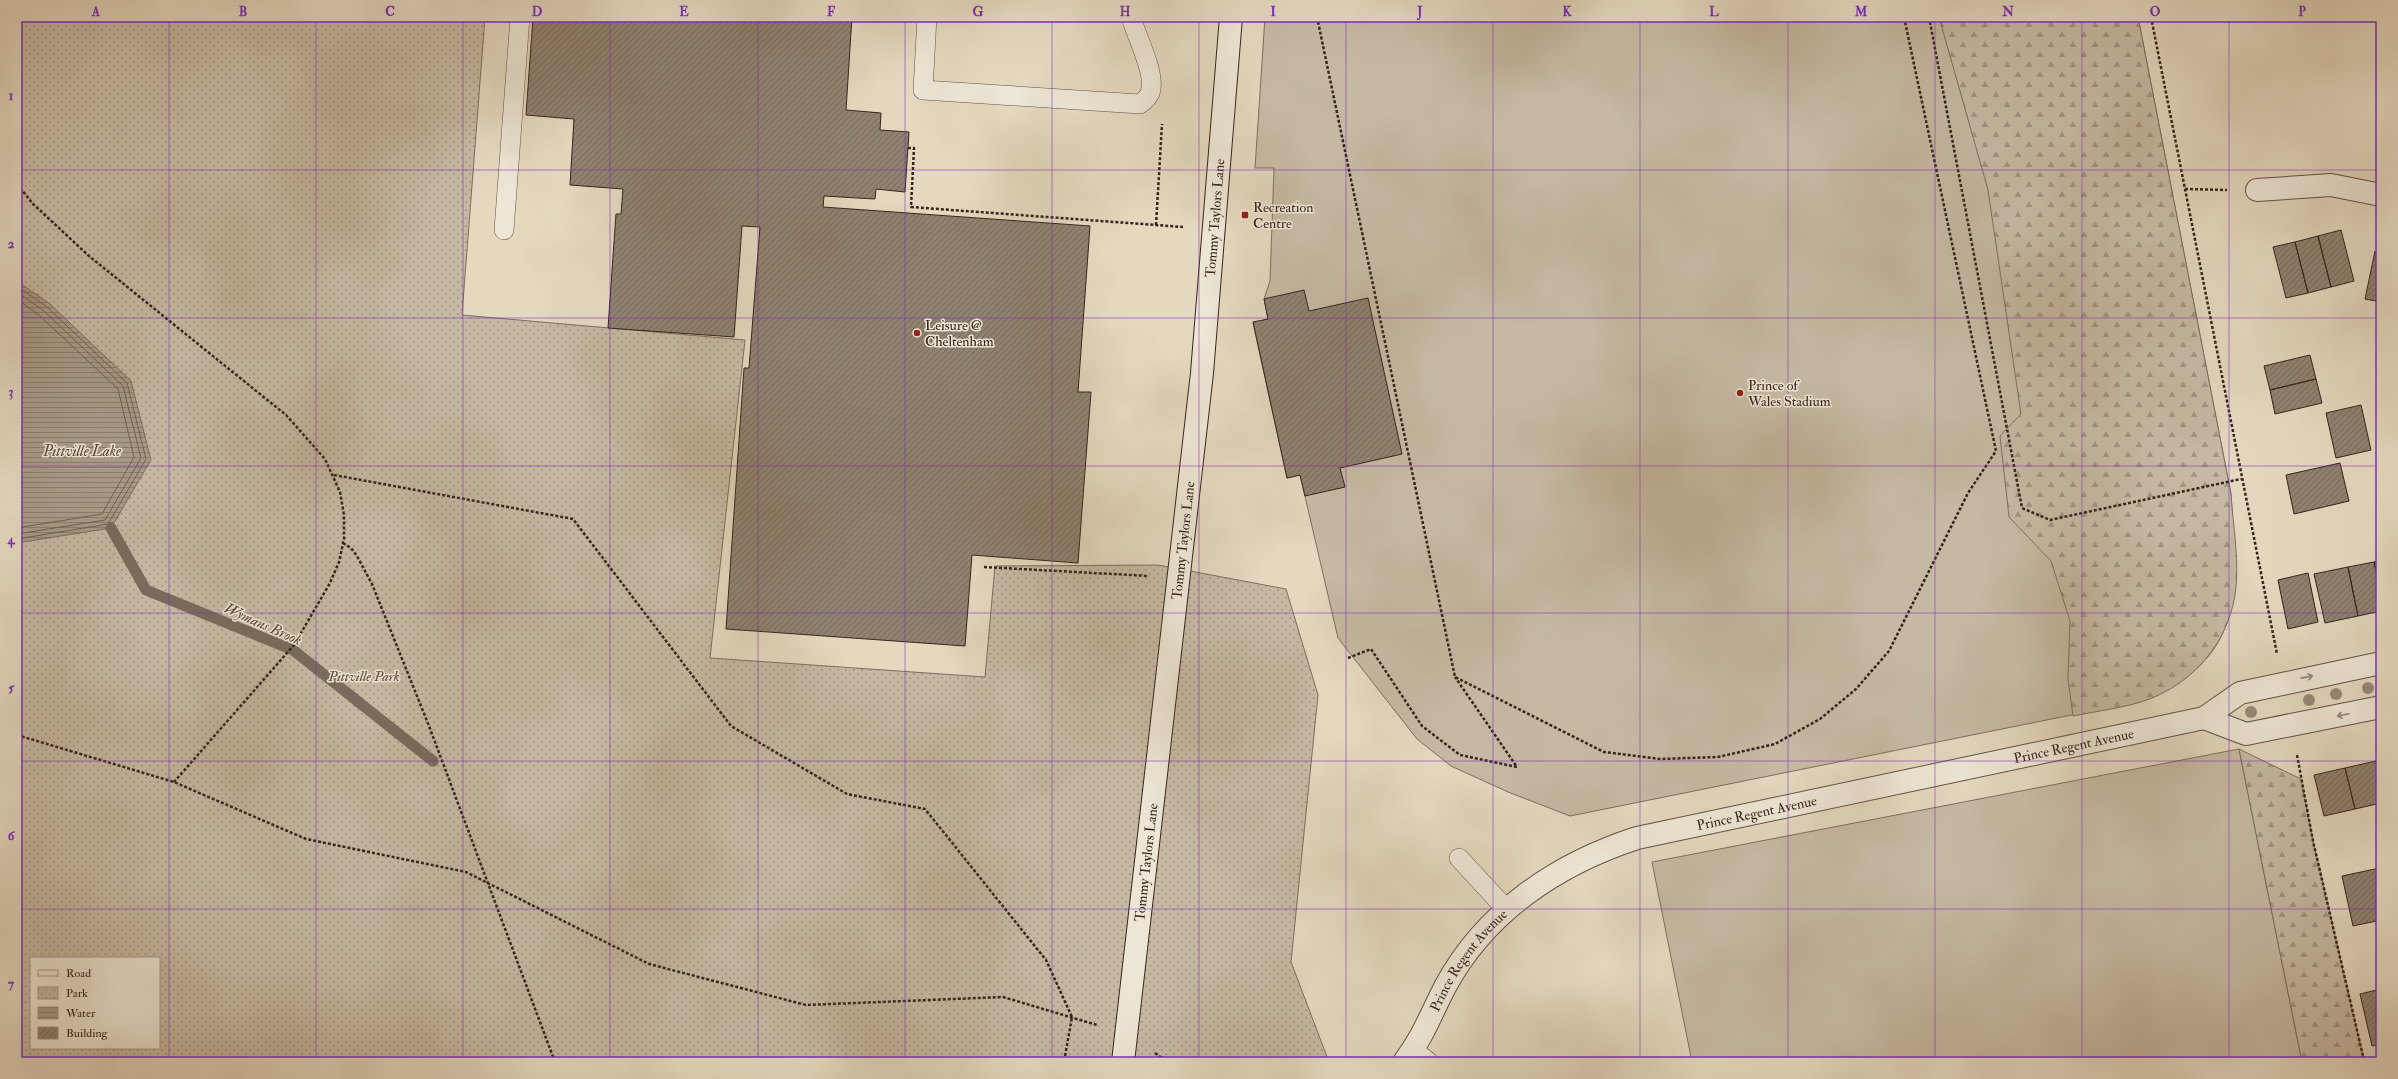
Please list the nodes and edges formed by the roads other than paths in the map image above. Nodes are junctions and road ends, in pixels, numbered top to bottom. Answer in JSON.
{"nodes":[{"id":1,"x":520,"y":17,"type":"edge"},
{"id":2,"x":927,"y":17,"type":"edge"},
{"id":3,"x":1131,"y":17,"type":"edge"},
{"id":4,"x":1231,"y":17,"type":"edge"},
{"id":5,"x":2257,"y":190,"type":"road end"},
{"id":6,"x":2381,"y":195,"type":"edge"},
{"id":7,"x":504,"y":230,"type":"dead end"},
{"id":8,"x":2381,"y":663,"type":"edge"},
{"id":9,"x":2381,"y":707,"type":"edge"},
{"id":10,"x":2204,"y":718,"type":"junction"},
{"id":11,"x":1459,"y":858,"type":"dead end"},
{"id":12,"x":1506,"y":910,"type":"junction"},
{"id":13,"x":1415,"y":1058,"type":"edge"},
{"id":14,"x":1123,"y":1062,"type":"edge"}],
"edges":[{"from":1,"to":7,"type":"lane"},
{"from":2,"to":3,"type":"lane"},
{"from":4,"to":14,"type":"street","name":"Tommy Taylors Lane"},
{"from":5,"to":6,"type":"street"},
{"from":10,"to":8,"type":"street","name":"Prince Regent Avenue","one_way":true},
{"from":9,"to":10,"type":"street","one_way":true},
{"from":10,"to":12,"type":"street","name":"Prince Regent Avenue"},
{"from":11,"to":12,"type":"lane"},
{"from":12,"to":13,"type":"street","name":"Prince Regent Avenue"}]}
